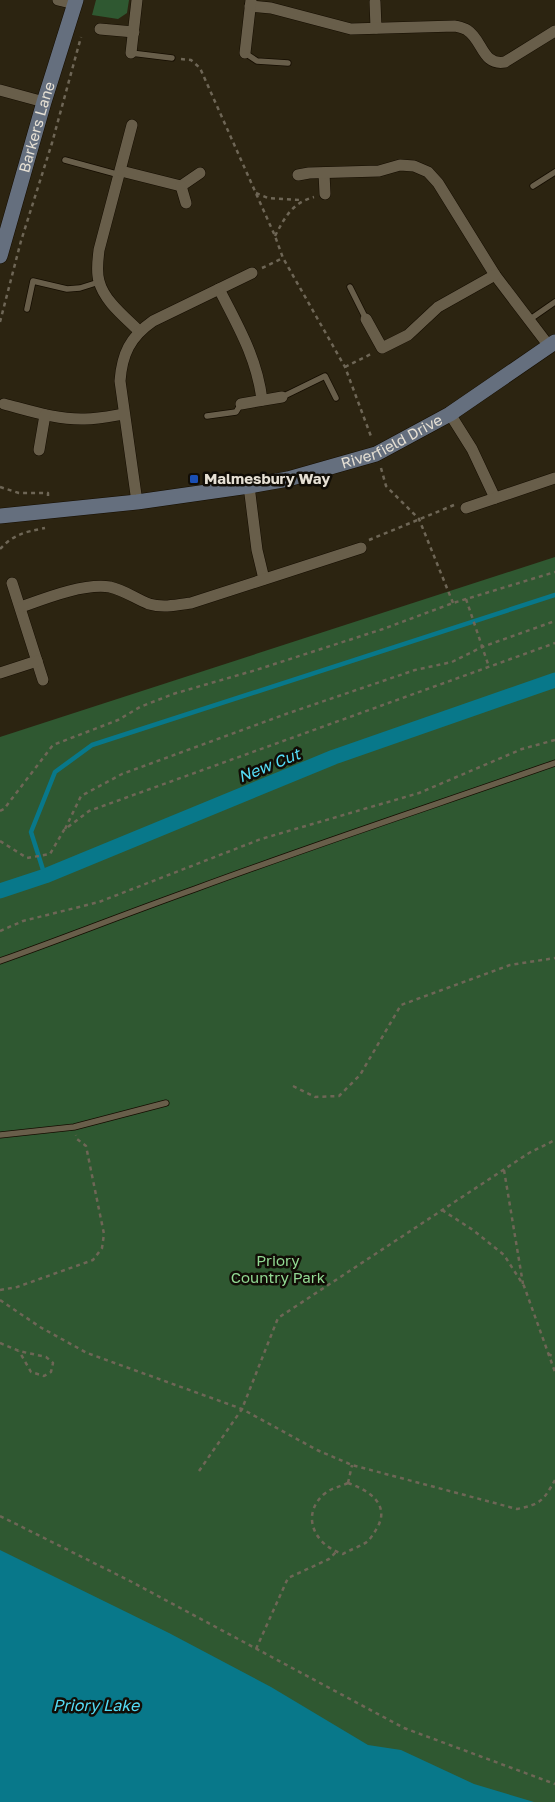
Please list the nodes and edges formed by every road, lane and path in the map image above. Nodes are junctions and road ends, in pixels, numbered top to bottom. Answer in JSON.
{"nodes":[{"id":1,"x":58,"y":0,"type":"edge"},
{"id":2,"x":137,"y":0,"type":"edge"},
{"id":3,"x":375,"y":1,"type":"edge"},
{"id":4,"x":76,"y":2,"type":"edge"},
{"id":5,"x":251,"y":3,"type":"edge"},
{"id":6,"x":376,"y":28,"type":"junction"},
{"id":7,"x":100,"y":29,"type":"dead end"},
{"id":8,"x":555,"y":31,"type":"edge"},
{"id":9,"x":134,"y":32,"type":"junction"},
{"id":10,"x":82,"y":34,"type":"dead end"},
{"id":11,"x":131,"y":53,"type":"joint"},
{"id":12,"x":245,"y":53,"type":"joint"},
{"id":13,"x":172,"y":58,"type":"joint"},
{"id":14,"x":288,"y":63,"type":"dead end"},
{"id":15,"x":0,"y":90,"type":"edge"},
{"id":16,"x":44,"y":102,"type":"junction"},
{"id":17,"x":132,"y":126,"type":"dead end"},
{"id":18,"x":64,"y":160,"type":"dead end"},
{"id":19,"x":555,"y":172,"type":"edge"},
{"id":20,"x":121,"y":173,"type":"junction"},
{"id":21,"x":200,"y":173,"type":"dead end"},
{"id":22,"x":324,"y":173,"type":"junction"},
{"id":23,"x":298,"y":175,"type":"dead end"},
{"id":24,"x":182,"y":186,"type":"junction"},
{"id":25,"x":533,"y":186,"type":"dead end"},
{"id":26,"x":256,"y":194,"type":"junction"},
{"id":27,"x":324,"y":194,"type":"joint"},
{"id":28,"x":303,"y":200,"type":"junction"},
{"id":29,"x":186,"y":203,"type":"dead end"},
{"id":30,"x":275,"y":236,"type":"junction"},
{"id":31,"x":0,"y":256,"type":"edge"},
{"id":32,"x":283,"y":258,"type":"junction"},
{"id":33,"x":252,"y":273,"type":"joint"},
{"id":34,"x":495,"y":275,"type":"junction"},
{"id":35,"x":99,"y":282,"type":"junction"},
{"id":36,"x":350,"y":287,"type":"dead end"},
{"id":37,"x":219,"y":289,"type":"junction"},
{"id":38,"x":555,"y":302,"type":"edge"},
{"id":39,"x":27,"y":309,"type":"dead end"},
{"id":40,"x":366,"y":319,"type":"joint"},
{"id":41,"x":529,"y":320,"type":"junction"},
{"id":42,"x":0,"y":322,"type":"edge"},
{"id":43,"x":139,"y":331,"type":"junction"},
{"id":44,"x":552,"y":344,"type":"edge"},
{"id":45,"x":382,"y":348,"type":"junction"},
{"id":46,"x":345,"y":367,"type":"junction"},
{"id":47,"x":282,"y":397,"type":"joint"},
{"id":48,"x":336,"y":398,"type":"dead end"},
{"id":49,"x":262,"y":400,"type":"junction"},
{"id":50,"x":4,"y":404,"type":"dead end"},
{"id":51,"x":241,"y":404,"type":"joint"},
{"id":52,"x":124,"y":414,"type":"junction"},
{"id":53,"x":450,"y":414,"type":"junction"},
{"id":54,"x":45,"y":415,"type":"junction"},
{"id":55,"x":207,"y":416,"type":"dead end"},
{"id":56,"x":39,"y":450,"type":"dead end"},
{"id":57,"x":376,"y":454,"type":"junction"},
{"id":58,"x":555,"y":478,"type":"edge"},
{"id":59,"x":249,"y":486,"type":"junction"},
{"id":60,"x":0,"y":487,"type":"edge"},
{"id":61,"x":48,"y":493,"type":"dead end"},
{"id":62,"x":495,"y":498,"type":"junction"},
{"id":63,"x":137,"y":502,"type":"junction"},
{"id":64,"x":466,"y":508,"type":"joint"},
{"id":65,"x":0,"y":516,"type":"edge"},
{"id":66,"x":419,"y":519,"type":"junction"},
{"id":67,"x":51,"y":526,"type":"dead end"},
{"id":68,"x":361,"y":548,"type":"joint"},
{"id":69,"x":0,"y":549,"type":"edge"},
{"id":70,"x":555,"y":572,"type":"edge"},
{"id":71,"x":264,"y":579,"type":"junction"},
{"id":72,"x":12,"y":583,"type":"dead end"},
{"id":73,"x":466,"y":599,"type":"junction"},
{"id":74,"x":453,"y":603,"type":"junction"},
{"id":75,"x":21,"y":607,"type":"junction"},
{"id":76,"x":555,"y":621,"type":"edge"},
{"id":77,"x":555,"y":643,"type":"edge"},
{"id":78,"x":482,"y":647,"type":"junction"},
{"id":79,"x":37,"y":661,"type":"junction"},
{"id":80,"x":488,"y":667,"type":"junction"},
{"id":81,"x":0,"y":673,"type":"edge"},
{"id":82,"x":43,"y":680,"type":"dead end"},
{"id":83,"x":555,"y":740,"type":"edge"},
{"id":84,"x":555,"y":763,"type":"edge"},
{"id":85,"x":0,"y":811,"type":"edge"},
{"id":86,"x":64,"y":830,"type":"junction"},
{"id":87,"x":0,"y":841,"type":"edge"},
{"id":88,"x":0,"y":931,"type":"edge"},
{"id":89,"x":555,"y":958,"type":"edge"},
{"id":90,"x":0,"y":961,"type":"edge"},
{"id":91,"x":293,"y":1086,"type":"dead end"},
{"id":92,"x":166,"y":1103,"type":"dead end"},
{"id":93,"x":74,"y":1127,"type":"junction"},
{"id":94,"x":0,"y":1135,"type":"edge"},
{"id":95,"x":555,"y":1140,"type":"edge"},
{"id":96,"x":504,"y":1170,"type":"junction"},
{"id":97,"x":442,"y":1210,"type":"junction"},
{"id":98,"x":524,"y":1286,"type":"junction"},
{"id":99,"x":0,"y":1290,"type":"edge"},
{"id":100,"x":0,"y":1300,"type":"edge"},
{"id":101,"x":0,"y":1343,"type":"edge"},
{"id":102,"x":19,"y":1351,"type":"junction"},
{"id":103,"x":548,"y":1354,"type":"junction"},
{"id":104,"x":555,"y":1356,"type":"edge"},
{"id":105,"x":555,"y":1372,"type":"edge"},
{"id":106,"x":242,"y":1408,"type":"junction"},
{"id":107,"x":352,"y":1465,"type":"junction"},
{"id":108,"x":199,"y":1470,"type":"dead end"},
{"id":109,"x":555,"y":1480,"type":"edge"},
{"id":110,"x":348,"y":1484,"type":"junction"},
{"id":111,"x":0,"y":1516,"type":"edge"},
{"id":112,"x":336,"y":1552,"type":"junction"},
{"id":113,"x":256,"y":1649,"type":"junction"},
{"id":114,"x":555,"y":1784,"type":"edge"}],
"edges":[{"from":1,"to":4,"type":"street"},
{"from":2,"to":9,"type":"street"},
{"from":3,"to":6,"type":"street"},
{"from":4,"to":16,"type":"street","name":"Barkers Lane"},
{"from":5,"to":6,"type":"street"},
{"from":5,"to":12,"type":"street"},
{"from":6,"to":8,"type":"street"},
{"from":7,"to":9,"type":"street"},
{"from":9,"to":11,"type":"street"},
{"from":10,"to":42,"type":"path"},
{"from":11,"to":13,"type":"lane"},
{"from":12,"to":14,"type":"lane"},
{"from":13,"to":26,"type":"path"},
{"from":15,"to":16,"type":"street"},
{"from":16,"to":31,"type":"street","name":"Barkers Lane"},
{"from":17,"to":20,"type":"street"},
{"from":18,"to":20,"type":"lane"},
{"from":19,"to":25,"type":"lane"},
{"from":20,"to":24,"type":"street"},
{"from":20,"to":35,"type":"street"},
{"from":21,"to":24,"type":"street"},
{"from":22,"to":23,"type":"street"},
{"from":22,"to":27,"type":"street"},
{"from":22,"to":34,"type":"street"},
{"from":24,"to":29,"type":"street"},
{"from":26,"to":28,"type":"path"},
{"from":26,"to":30,"type":"path"},
{"from":27,"to":28,"type":"path"},
{"from":28,"to":30,"type":"path"},
{"from":30,"to":32,"type":"path"},
{"from":32,"to":33,"type":"path"},
{"from":32,"to":46,"type":"path"},
{"from":33,"to":37,"type":"street"},
{"from":34,"to":41,"type":"street"},
{"from":34,"to":45,"type":"street"},
{"from":35,"to":39,"type":"lane"},
{"from":35,"to":43,"type":"street"},
{"from":36,"to":40,"type":"lane"},
{"from":37,"to":43,"type":"street"},
{"from":37,"to":49,"type":"street"},
{"from":38,"to":41,"type":"lane"},
{"from":40,"to":45,"type":"street"},
{"from":41,"to":44,"type":"street"},
{"from":43,"to":52,"type":"street"},
{"from":44,"to":53,"type":"street","name":"Riverfield Drive"},
{"from":45,"to":46,"type":"path"},
{"from":46,"to":57,"type":"path"},
{"from":47,"to":48,"type":"lane"},
{"from":47,"to":49,"type":"street"},
{"from":49,"to":51,"type":"street"},
{"from":50,"to":54,"type":"street"},
{"from":51,"to":55,"type":"lane"},
{"from":52,"to":54,"type":"street"},
{"from":52,"to":63,"type":"street"},
{"from":53,"to":57,"type":"street","name":"Riverfield Drive"},
{"from":53,"to":62,"type":"street"},
{"from":54,"to":56,"type":"street"},
{"from":57,"to":59,"type":"street","name":"Riverfield Drive"},
{"from":57,"to":66,"type":"path"},
{"from":58,"to":62,"type":"street"},
{"from":59,"to":63,"type":"street","name":"Riverfield Drive"},
{"from":59,"to":71,"type":"street"},
{"from":60,"to":61,"type":"path"},
{"from":62,"to":64,"type":"street"},
{"from":63,"to":65,"type":"street","name":"Riverfield Drive"},
{"from":64,"to":66,"type":"path"},
{"from":66,"to":68,"type":"path"},
{"from":66,"to":74,"type":"path"},
{"from":67,"to":69,"type":"path"},
{"from":68,"to":71,"type":"street"},
{"from":70,"to":73,"type":"path"},
{"from":71,"to":75,"type":"street"},
{"from":72,"to":75,"type":"street"},
{"from":73,"to":74,"type":"path"},
{"from":73,"to":78,"type":"path"},
{"from":74,"to":85,"type":"path"},
{"from":75,"to":79,"type":"street"},
{"from":76,"to":78,"type":"path"},
{"from":77,"to":80,"type":"path"},
{"from":78,"to":80,"type":"path"},
{"from":78,"to":86,"type":"path"},
{"from":79,"to":81,"type":"street"},
{"from":79,"to":82,"type":"street"},
{"from":80,"to":86,"type":"path"},
{"from":83,"to":88,"type":"path"},
{"from":84,"to":90,"type":"lane"},
{"from":86,"to":87,"type":"path"},
{"from":89,"to":91,"type":"path"},
{"from":92,"to":93,"type":"lane"},
{"from":93,"to":94,"type":"lane"},
{"from":93,"to":99,"type":"path"},
{"from":95,"to":96,"type":"path"},
{"from":96,"to":97,"type":"path"},
{"from":96,"to":98,"type":"path"},
{"from":97,"to":98,"type":"path"},
{"from":97,"to":106,"type":"path"},
{"from":98,"to":103,"type":"path"},
{"from":100,"to":106,"type":"path"},
{"from":101,"to":102,"type":"path"},
{"from":102,"to":102,"type":"path"},
{"from":103,"to":104,"type":"path"},
{"from":103,"to":105,"type":"path"},
{"from":106,"to":107,"type":"path"},
{"from":106,"to":108,"type":"path"},
{"from":107,"to":109,"type":"path"},
{"from":107,"to":110,"type":"path"},
{"from":110,"to":112,"type":"path"},
{"from":110,"to":112,"type":"path"},
{"from":111,"to":113,"type":"path"},
{"from":112,"to":113,"type":"path"},
{"from":113,"to":114,"type":"path"}]}
